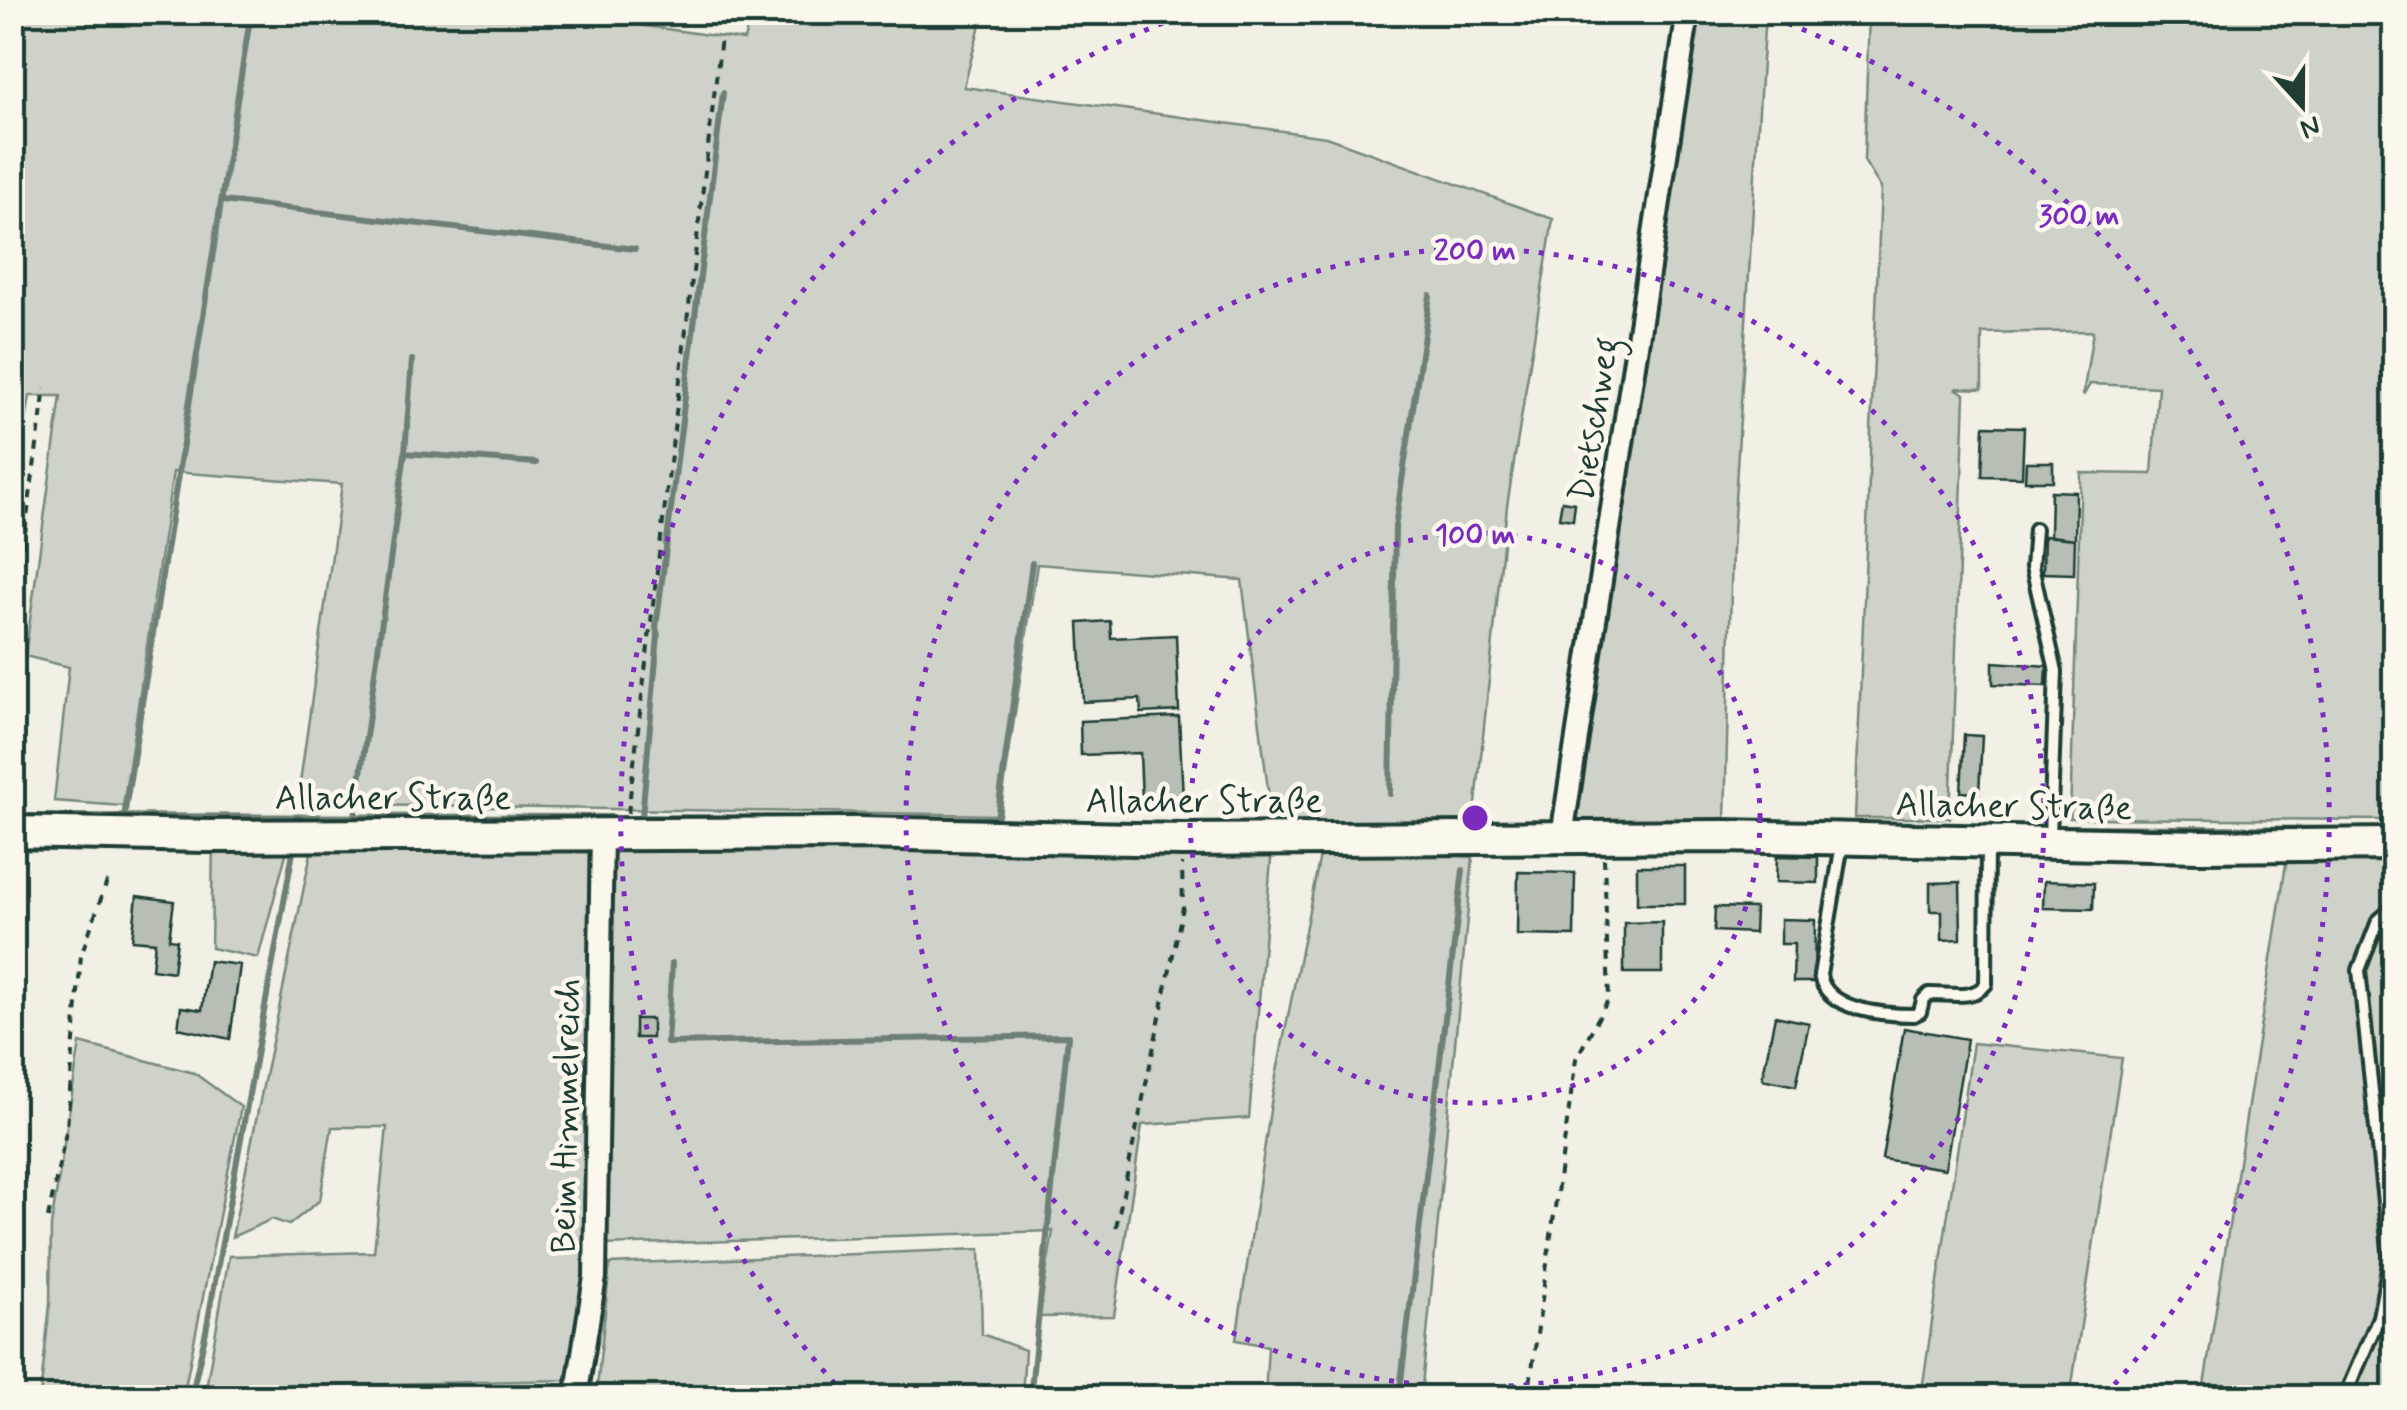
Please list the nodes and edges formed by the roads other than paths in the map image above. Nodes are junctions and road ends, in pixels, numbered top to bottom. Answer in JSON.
{"nodes":[{"id":1,"x":1688,"y":12,"type":"edge"},
{"id":2,"x":2035,"y":529,"type":"dead end"},
{"id":3,"x":12,"y":832,"type":"edge"},
{"id":4,"x":614,"y":833,"type":"junction"},
{"id":5,"x":1573,"y":836,"type":"junction"},
{"id":6,"x":1842,"y":838,"type":"junction"},
{"id":7,"x":1986,"y":842,"type":"junction"},
{"id":8,"x":2050,"y":843,"type":"junction"},
{"id":9,"x":2394,"y":844,"type":"edge"},
{"id":10,"x":2394,"y":907,"type":"edge"},
{"id":11,"x":576,"y":1398,"type":"edge"},
{"id":12,"x":2344,"y":1398,"type":"edge"}],
"edges":[{"from":1,"to":5,"type":"street","name":"Dietschweg"},
{"from":2,"to":8,"type":"lane"},
{"from":3,"to":4,"type":"street","name":"Allacher Straße"},
{"from":4,"to":5,"type":"street","name":"Allacher Straße"},
{"from":4,"to":11,"type":"street","name":"Beim Himmelreich"},
{"from":5,"to":6,"type":"street","name":"Allacher Straße"},
{"from":6,"to":7,"type":"street","name":"Allacher Straße"},
{"from":6,"to":7,"type":"lane"},
{"from":7,"to":8,"type":"street","name":"Allacher Straße"},
{"from":8,"to":9,"type":"street","name":"Allacher Straße"},
{"from":10,"to":12,"type":"lane"}]}
